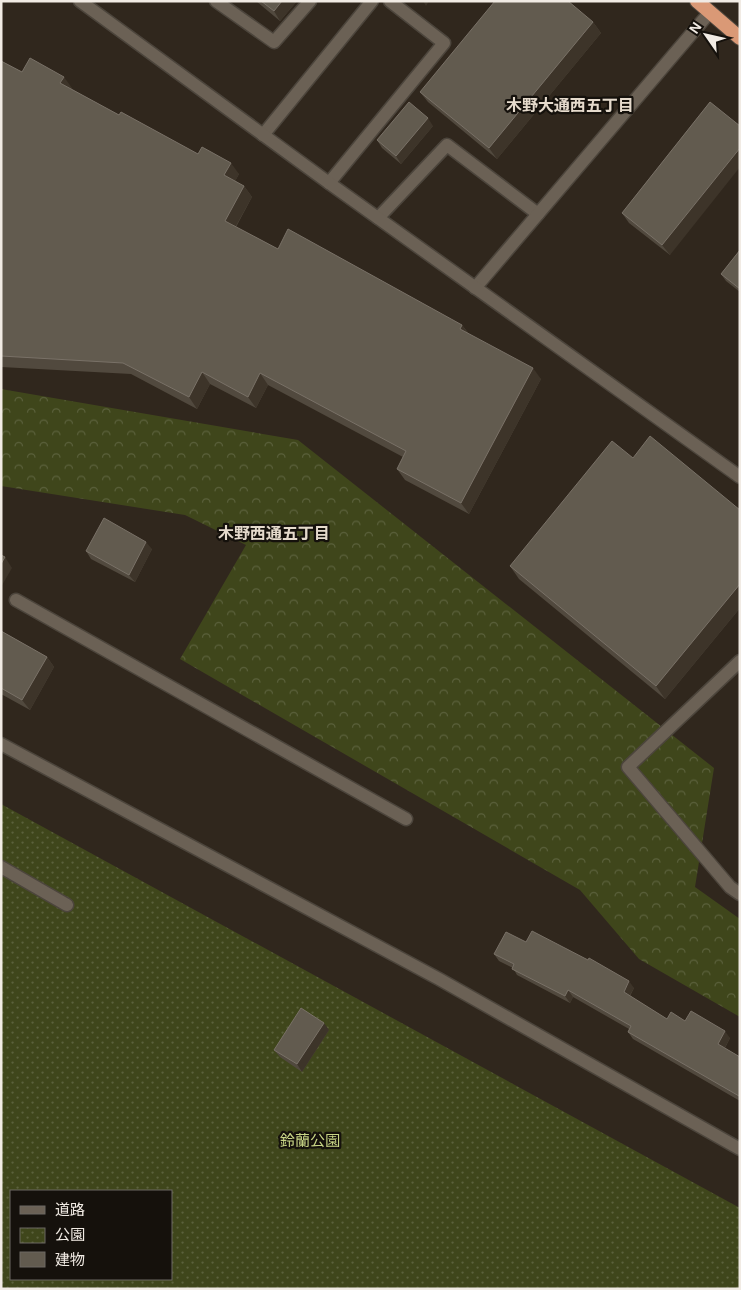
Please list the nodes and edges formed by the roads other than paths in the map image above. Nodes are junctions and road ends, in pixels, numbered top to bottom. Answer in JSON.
{"nodes":[{"id":1,"x":80,"y":1,"type":"edge"},
{"id":2,"x":216,"y":1,"type":"edge"},
{"id":3,"x":310,"y":1,"type":"edge"},
{"id":4,"x":372,"y":1,"type":"edge"},
{"id":5,"x":390,"y":1,"type":"edge"},
{"id":6,"x":697,"y":1,"type":"edge"},
{"id":7,"x":710,"y":12,"type":"junction"},
{"id":8,"x":740,"y":38,"type":"edge"},
{"id":9,"x":263,"y":135,"type":"junction"},
{"id":10,"x":329,"y":184,"type":"junction"},
{"id":11,"x":538,"y":214,"type":"junction"},
{"id":12,"x":378,"y":218,"type":"junction"},
{"id":13,"x":475,"y":288,"type":"junction"},
{"id":14,"x":740,"y":477,"type":"edge"},
{"id":15,"x":16,"y":600,"type":"dead end"},
{"id":16,"x":740,"y":661,"type":"edge"},
{"id":17,"x":1,"y":744,"type":"edge"},
{"id":18,"x":406,"y":819,"type":"dead end"},
{"id":19,"x":1,"y":867,"type":"edge"},
{"id":20,"x":740,"y":894,"type":"edge"},
{"id":21,"x":67,"y":905,"type":"dead end"},
{"id":22,"x":740,"y":1148,"type":"edge"}],
"edges":[{"from":1,"to":9,"type":"street"},
{"from":2,"to":3,"type":"street"},
{"from":4,"to":9,"type":"street"},
{"from":5,"to":10,"type":"street"},
{"from":6,"to":7,"type":"highway"},
{"from":7,"to":8,"type":"highway"},
{"from":7,"to":11,"type":"street"},
{"from":9,"to":10,"type":"street"},
{"from":10,"to":12,"type":"street"},
{"from":11,"to":12,"type":"street"},
{"from":11,"to":13,"type":"street"},
{"from":12,"to":13,"type":"street"},
{"from":13,"to":14,"type":"street"},
{"from":15,"to":18,"type":"street"},
{"from":16,"to":20,"type":"street"},
{"from":17,"to":22,"type":"street"},
{"from":19,"to":21,"type":"street"}]}
